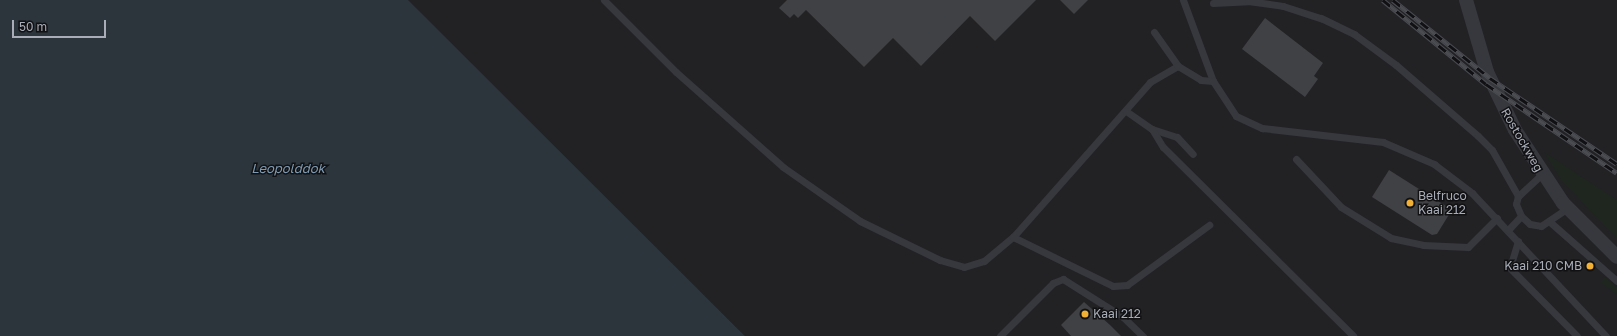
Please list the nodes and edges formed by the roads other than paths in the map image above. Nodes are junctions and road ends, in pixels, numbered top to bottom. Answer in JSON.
{"nodes":[{"id":1,"x":604,"y":0,"type":"edge"},
{"id":2,"x":1183,"y":0,"type":"edge"},
{"id":3,"x":1466,"y":0,"type":"edge"},
{"id":4,"x":1213,"y":2,"type":"dead end"},
{"id":5,"x":1154,"y":32,"type":"dead end"},
{"id":6,"x":1178,"y":66,"type":"junction"},
{"id":7,"x":1212,"y":81,"type":"junction"},
{"id":8,"x":1126,"y":111,"type":"junction"},
{"id":9,"x":1152,"y":128,"type":"junction"},
{"id":10,"x":1193,"y":154,"type":"dead end"},
{"id":11,"x":1296,"y":159,"type":"dead end"},
{"id":12,"x":1542,"y":174,"type":"junction"},
{"id":13,"x":1518,"y":196,"type":"junction"},
{"id":14,"x":1568,"y":208,"type":"junction"},
{"id":15,"x":1521,"y":216,"type":"junction"},
{"id":16,"x":1497,"y":218,"type":"junction"},
{"id":17,"x":1550,"y":222,"type":"junction"},
{"id":18,"x":1209,"y":225,"type":"dead end"},
{"id":19,"x":1508,"y":230,"type":"junction"},
{"id":20,"x":1013,"y":237,"type":"junction"},
{"id":21,"x":1518,"y":241,"type":"junction"},
{"id":22,"x":1617,"y":257,"type":"edge"},
{"id":23,"x":1617,"y":281,"type":"edge"},
{"id":24,"x":1000,"y":336,"type":"edge"},
{"id":25,"x":1143,"y":336,"type":"edge"},
{"id":26,"x":1353,"y":336,"type":"edge"},
{"id":27,"x":1577,"y":336,"type":"edge"},
{"id":28,"x":1606,"y":336,"type":"edge"}],
"edges":[{"from":1,"to":20,"type":"lane"},
{"from":2,"to":7,"type":"lane"},
{"from":3,"to":12,"type":"street","name":"Rostockweg"},
{"from":4,"to":13,"type":"lane"},
{"from":5,"to":6,"type":"lane"},
{"from":6,"to":7,"type":"lane"},
{"from":6,"to":8,"type":"lane"},
{"from":7,"to":16,"type":"lane"},
{"from":8,"to":9,"type":"lane"},
{"from":8,"to":20,"type":"lane"},
{"from":9,"to":10,"type":"lane"},
{"from":9,"to":26,"type":"lane"},
{"from":11,"to":16,"type":"lane"},
{"from":12,"to":13,"type":"lane"},
{"from":12,"to":14,"type":"street","name":"Rostockweg"},
{"from":13,"to":15,"type":"lane"},
{"from":14,"to":17,"type":"lane"},
{"from":14,"to":22,"type":"street","name":"Rostockweg"},
{"from":15,"to":17,"type":"lane"},
{"from":15,"to":19,"type":"lane"},
{"from":16,"to":19,"type":"lane"},
{"from":17,"to":23,"type":"lane"},
{"from":18,"to":20,"type":"lane"},
{"from":19,"to":21,"type":"lane"},
{"from":21,"to":27,"type":"lane"},
{"from":21,"to":28,"type":"lane"},
{"from":24,"to":25,"type":"lane"}]}
